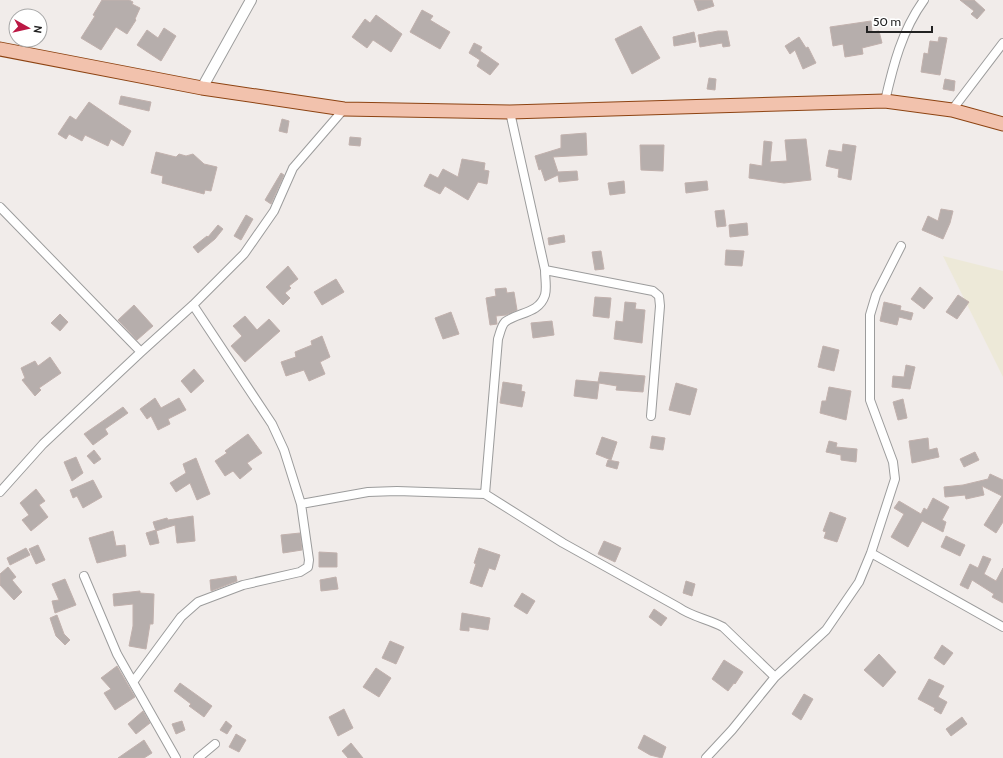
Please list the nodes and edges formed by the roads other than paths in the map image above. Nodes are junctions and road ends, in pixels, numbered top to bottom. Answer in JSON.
{"nodes":[{"id":1,"x":251,"y":0,"type":"edge"},
{"id":2,"x":924,"y":0,"type":"edge"},
{"id":3,"x":1003,"y":43,"type":"edge"},
{"id":4,"x":0,"y":49,"type":"edge"},
{"id":5,"x":202,"y":88,"type":"junction"},
{"id":6,"x":886,"y":101,"type":"junction"},
{"id":7,"x":344,"y":109,"type":"junction"},
{"id":8,"x":952,"y":110,"type":"junction"},
{"id":9,"x":510,"y":112,"type":"junction"},
{"id":10,"x":1003,"y":124,"type":"edge"},
{"id":11,"x":0,"y":207,"type":"edge"},
{"id":12,"x":901,"y":246,"type":"dead end"},
{"id":13,"x":545,"y":270,"type":"junction"},
{"id":14,"x":193,"y":306,"type":"junction"},
{"id":15,"x":141,"y":352,"type":"junction"},
{"id":16,"x":651,"y":416,"type":"dead end"},
{"id":17,"x":0,"y":492,"type":"edge"},
{"id":18,"x":484,"y":494,"type":"junction"},
{"id":19,"x":301,"y":504,"type":"junction"},
{"id":20,"x":871,"y":553,"type":"junction"},
{"id":21,"x":84,"y":576,"type":"dead end"},
{"id":22,"x":1003,"y":627,"type":"edge"},
{"id":23,"x":775,"y":677,"type":"junction"},
{"id":24,"x":132,"y":682,"type":"junction"},
{"id":25,"x":215,"y":744,"type":"dead end"},
{"id":26,"x":176,"y":758,"type":"edge"},
{"id":27,"x":198,"y":758,"type":"edge"},
{"id":28,"x":706,"y":758,"type":"edge"}],
"edges":[{"from":1,"to":5,"type":"street"},
{"from":2,"to":6,"type":"street"},
{"from":3,"to":8,"type":"street"},
{"from":4,"to":5,"type":"main road"},
{"from":5,"to":7,"type":"main road"},
{"from":6,"to":8,"type":"main road"},
{"from":6,"to":9,"type":"main road"},
{"from":7,"to":9,"type":"main road"},
{"from":7,"to":14,"type":"street"},
{"from":8,"to":10,"type":"main road"},
{"from":9,"to":13,"type":"street"},
{"from":11,"to":15,"type":"street"},
{"from":12,"to":20,"type":"street"},
{"from":13,"to":16,"type":"street"},
{"from":13,"to":18,"type":"street"},
{"from":14,"to":15,"type":"street"},
{"from":14,"to":19,"type":"street"},
{"from":15,"to":17,"type":"street"},
{"from":18,"to":19,"type":"street"},
{"from":18,"to":23,"type":"street"},
{"from":19,"to":24,"type":"street"},
{"from":20,"to":22,"type":"street"},
{"from":20,"to":23,"type":"street"},
{"from":21,"to":24,"type":"street"},
{"from":23,"to":28,"type":"street"},
{"from":24,"to":26,"type":"street"},
{"from":25,"to":27,"type":"street"}]}
